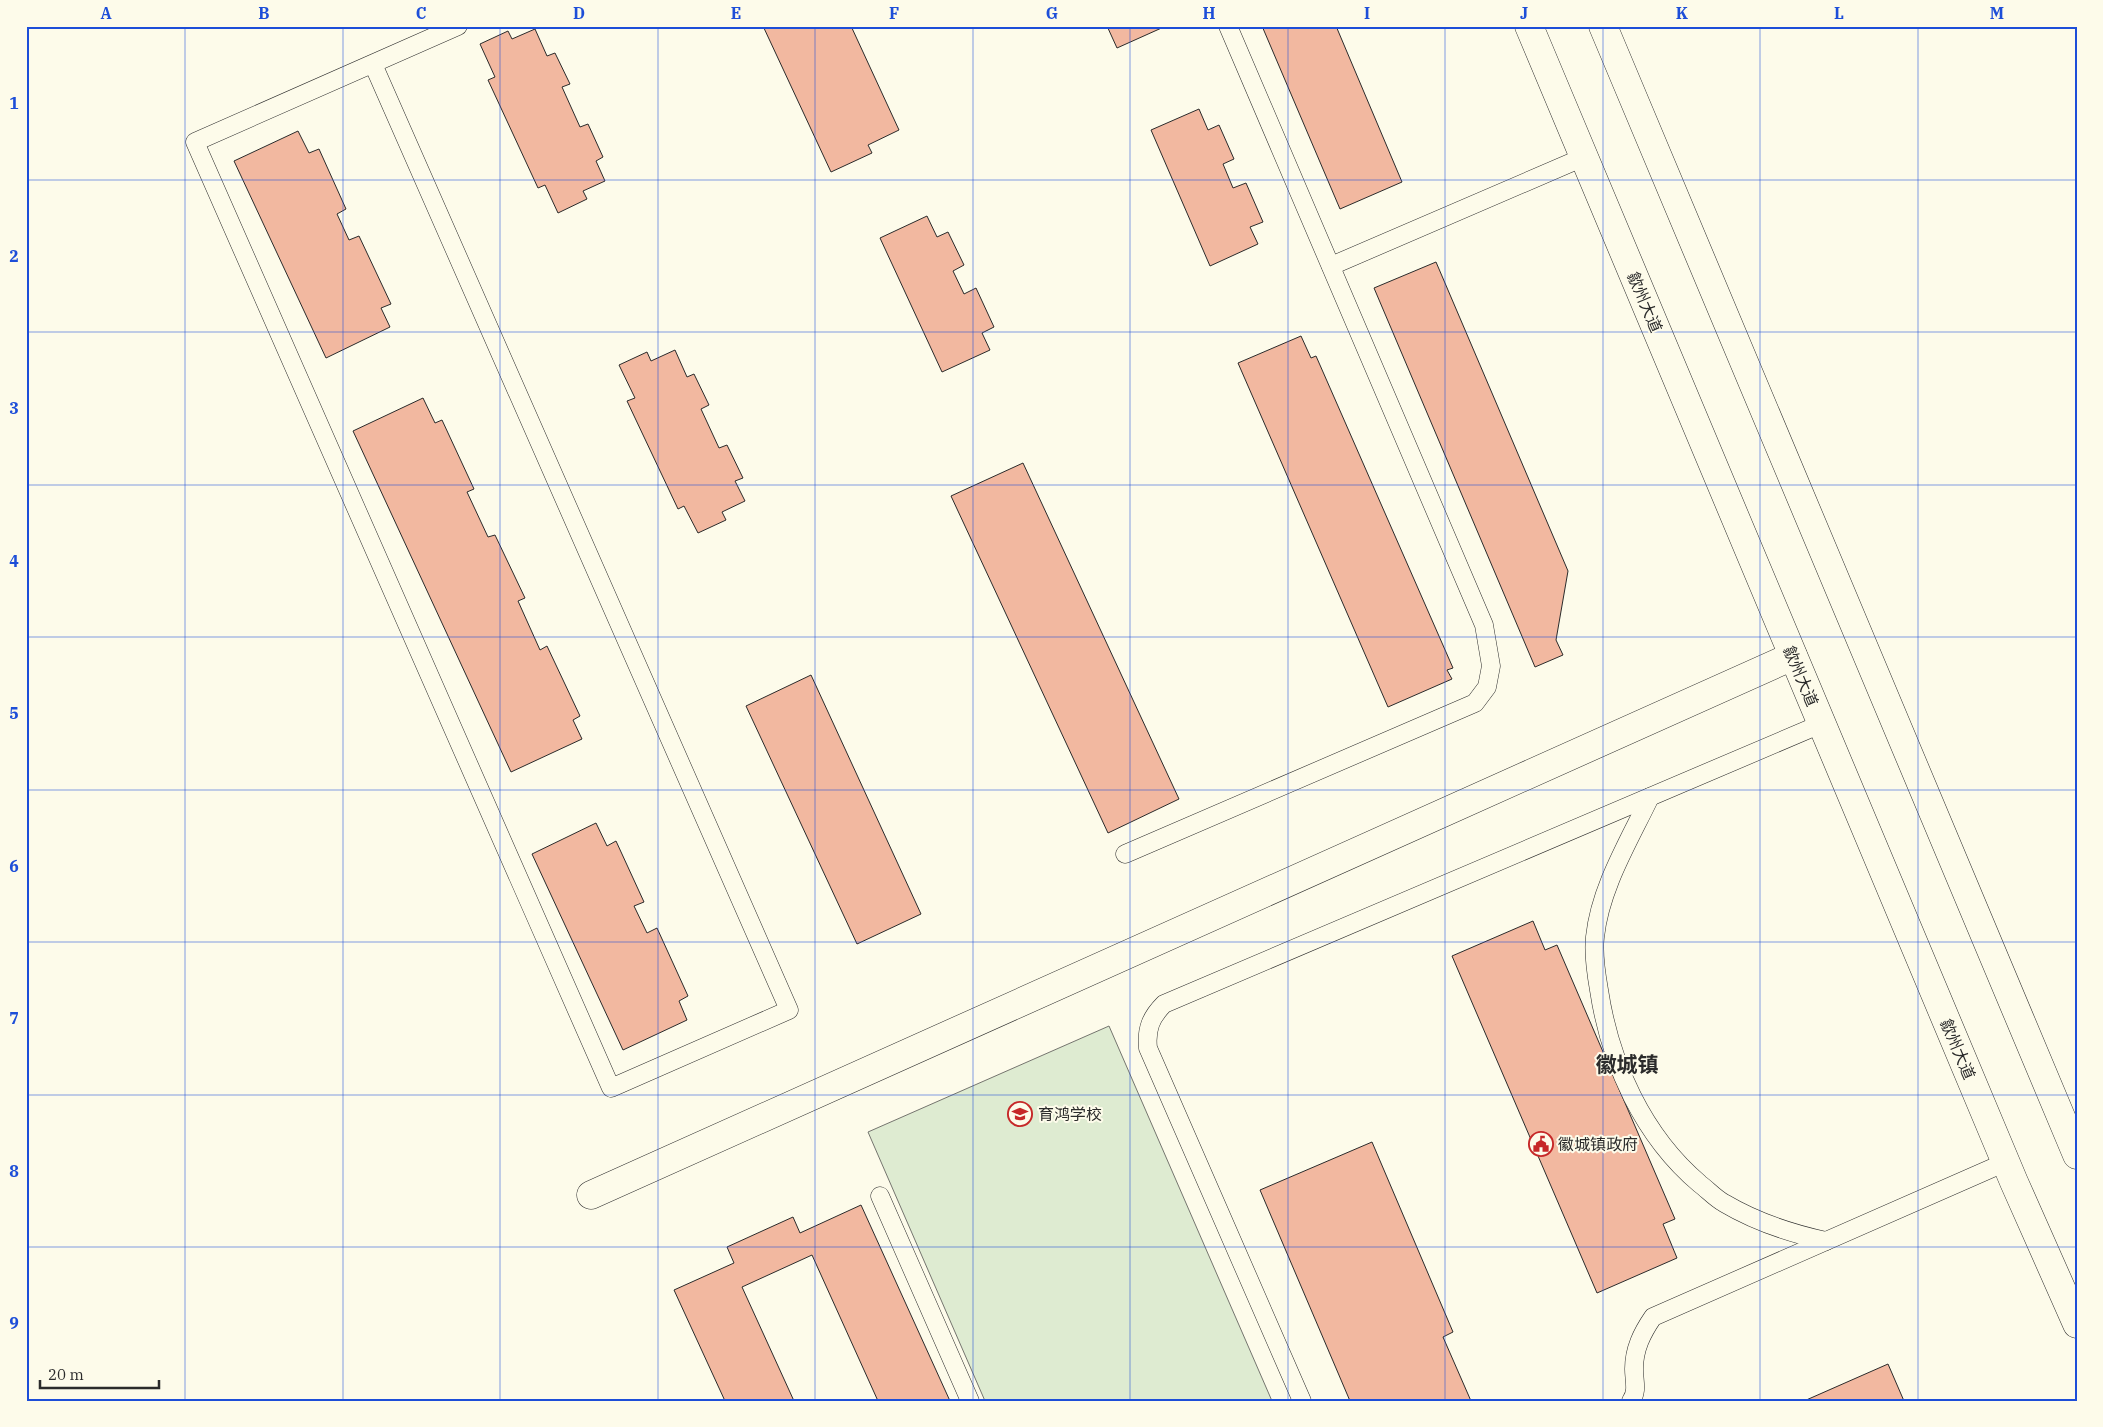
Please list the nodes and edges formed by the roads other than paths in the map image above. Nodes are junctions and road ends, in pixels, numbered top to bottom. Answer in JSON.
{"nodes":[{"id":1,"x":458,"y":26,"type":"edge"},
{"id":2,"x":1228,"y":26,"type":"edge"},
{"id":3,"x":1529,"y":26,"type":"edge"},
{"id":4,"x":1603,"y":26,"type":"edge"},
{"id":5,"x":373,"y":64,"type":"junction"},
{"id":6,"x":1584,"y":157,"type":"junction"},
{"id":7,"x":1331,"y":266,"type":"junction"},
{"id":8,"x":1793,"y":656,"type":"junction"},
{"id":9,"x":1821,"y":724,"type":"junction"},
{"id":10,"x":1650,"y":797,"type":"junction"},
{"id":11,"x":1125,"y":854,"type":"dead end"},
{"id":12,"x":2077,"y":1155,"type":"edge"},
{"id":13,"x":2006,"y":1162,"type":"junction"},
{"id":14,"x":591,"y":1195,"type":"dead end"},
{"id":15,"x":880,"y":1196,"type":"dead end"},
{"id":16,"x":1826,"y":1241,"type":"junction"},
{"id":17,"x":2077,"y":1324,"type":"edge"},
{"id":18,"x":970,"y":1401,"type":"edge"},
{"id":19,"x":1302,"y":1401,"type":"edge"},
{"id":20,"x":1631,"y":1401,"type":"edge"}],
"edges":[{"from":1,"to":5,"type":"lane"},
{"from":2,"to":7,"type":"lane"},
{"from":3,"to":6,"type":"main road","name":"歙州大道"},
{"from":4,"to":12,"type":"main road"},
{"from":5,"to":5,"type":"lane"},
{"from":6,"to":7,"type":"lane"},
{"from":6,"to":8,"type":"main road","name":"歙州大道"},
{"from":7,"to":11,"type":"lane"},
{"from":8,"to":9,"type":"main road","name":"歙州大道"},
{"from":8,"to":14,"type":"main road"},
{"from":9,"to":10,"type":"lane"},
{"from":9,"to":13,"type":"main road","name":"歙州大道"},
{"from":10,"to":16,"type":"lane"},
{"from":10,"to":19,"type":"lane"},
{"from":13,"to":16,"type":"lane"},
{"from":13,"to":17,"type":"main road","name":"歙州大道"},
{"from":15,"to":18,"type":"lane"},
{"from":16,"to":20,"type":"lane"}]}
